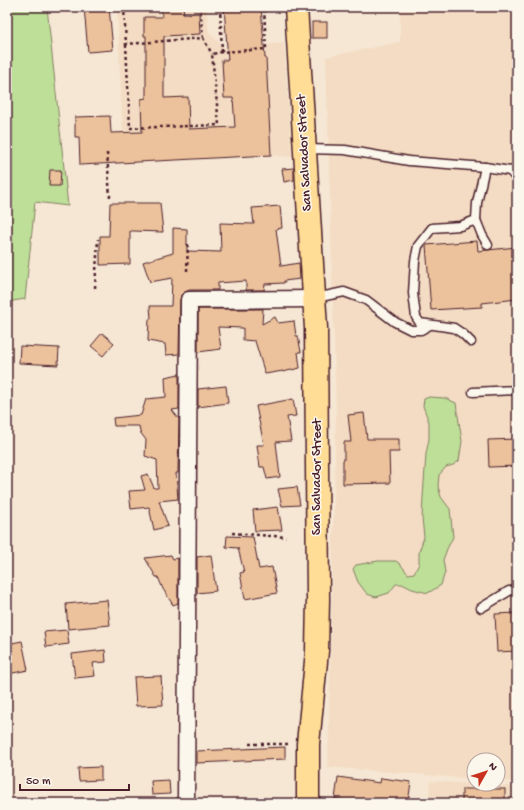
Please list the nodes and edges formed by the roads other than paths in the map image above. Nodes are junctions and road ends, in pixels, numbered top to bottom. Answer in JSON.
{"nodes":[{"id":1,"x":296,"y":7,"type":"edge"},
{"id":2,"x":305,"y":149,"type":"junction"},
{"id":3,"x":485,"y":167,"type":"junction"},
{"id":4,"x":513,"y":170,"type":"edge"},
{"id":5,"x":517,"y":179,"type":"edge"},
{"id":6,"x":476,"y":220,"type":"junction"},
{"id":7,"x":488,"y":245,"type":"dead end"},
{"id":8,"x":314,"y":299,"type":"junction"},
{"id":9,"x":430,"y":324,"type":"junction"},
{"id":10,"x":471,"y":342,"type":"dead end"},
{"id":11,"x":517,"y":390,"type":"edge"},
{"id":12,"x":473,"y":392,"type":"dead end"},
{"id":13,"x":517,"y":590,"type":"edge"},
{"id":14,"x":481,"y":608,"type":"dead end"},
{"id":15,"x":186,"y":803,"type":"edge"},
{"id":16,"x":308,"y":803,"type":"edge"}],
"edges":[{"from":1,"to":2,"type":"highway","name":"San Salvador Street"},
{"from":2,"to":3,"type":"lane"},
{"from":2,"to":8,"type":"highway","name":"San Salvador Street"},
{"from":3,"to":4,"type":"lane"},
{"from":3,"to":6,"type":"lane"},
{"from":4,"to":5,"type":"lane"},
{"from":6,"to":7,"type":"lane"},
{"from":6,"to":9,"type":"lane"},
{"from":8,"to":9,"type":"lane"},
{"from":8,"to":15,"type":"street"},
{"from":8,"to":16,"type":"highway","name":"San Salvador Street"},
{"from":9,"to":10,"type":"lane"},
{"from":11,"to":12,"type":"lane"},
{"from":13,"to":14,"type":"lane"}]}
